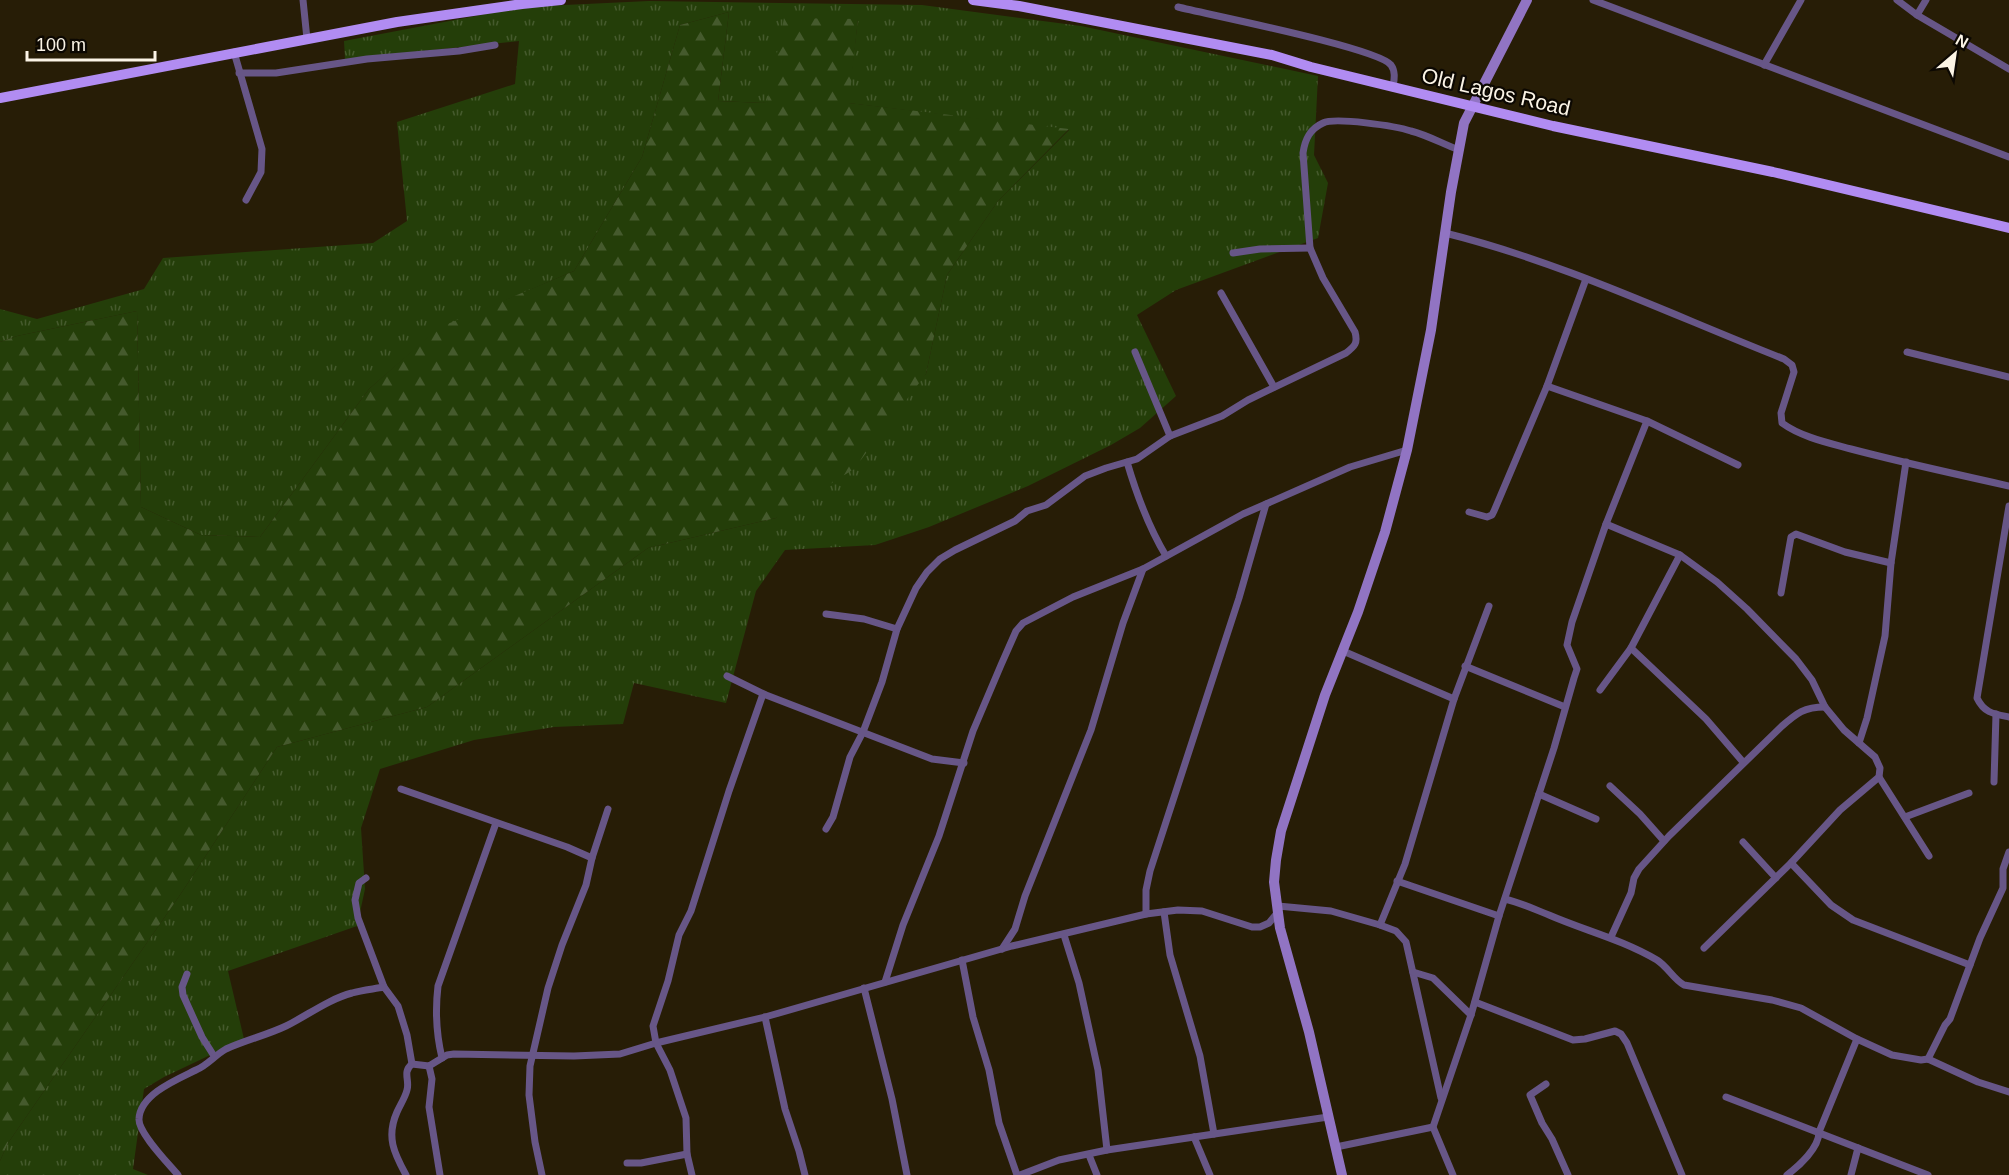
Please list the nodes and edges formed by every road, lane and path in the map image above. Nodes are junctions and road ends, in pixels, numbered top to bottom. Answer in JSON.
{"nodes":[{"id":1,"x":303,"y":0,"type":"edge"},
{"id":2,"x":561,"y":0,"type":"edge"},
{"id":3,"x":973,"y":0,"type":"edge"},
{"id":4,"x":1527,"y":0,"type":"edge"},
{"id":5,"x":1593,"y":0,"type":"edge"},
{"id":6,"x":1801,"y":0,"type":"edge"},
{"id":7,"x":1896,"y":0,"type":"edge"},
{"id":8,"x":1926,"y":0,"type":"edge"},
{"id":9,"x":1178,"y":7,"type":"dead end"},
{"id":10,"x":1917,"y":15,"type":"junction"},
{"id":11,"x":307,"y":39,"type":"junction"},
{"id":12,"x":495,"y":45,"type":"dead end"},
{"id":13,"x":234,"y":52,"type":"junction"},
{"id":14,"x":1764,"y":65,"type":"junction"},
{"id":15,"x":2008,"y":68,"type":"edge"},
{"id":16,"x":239,"y":73,"type":"junction"},
{"id":17,"x":1393,"y":88,"type":"junction"},
{"id":18,"x":0,"y":98,"type":"edge"},
{"id":19,"x":1472,"y":105,"type":"junction"},
{"id":20,"x":1459,"y":150,"type":"junction"},
{"id":21,"x":2009,"y":157,"type":"edge"},
{"id":22,"x":246,"y":200,"type":"dead end"},
{"id":23,"x":2009,"y":228,"type":"edge"},
{"id":24,"x":1445,"y":233,"type":"junction"},
{"id":25,"x":1310,"y":248,"type":"junction"},
{"id":26,"x":1233,"y":253,"type":"dead end"},
{"id":27,"x":1586,"y":279,"type":"junction"},
{"id":28,"x":1221,"y":293,"type":"dead end"},
{"id":29,"x":1134,"y":352,"type":"dead end"},
{"id":30,"x":1906,"y":352,"type":"dead end"},
{"id":31,"x":2009,"y":377,"type":"edge"},
{"id":32,"x":1547,"y":386,"type":"junction"},
{"id":33,"x":1274,"y":387,"type":"junction"},
{"id":34,"x":1647,"y":421,"type":"junction"},
{"id":35,"x":1170,"y":436,"type":"junction"},
{"id":36,"x":1407,"y":450,"type":"junction"},
{"id":37,"x":1127,"y":462,"type":"junction"},
{"id":38,"x":1906,"y":462,"type":"junction"},
{"id":39,"x":1738,"y":465,"type":"dead end"},
{"id":40,"x":2009,"y":486,"type":"edge"},
{"id":41,"x":1266,"y":504,"type":"junction"},
{"id":42,"x":2009,"y":506,"type":"edge"},
{"id":43,"x":1469,"y":512,"type":"dead end"},
{"id":44,"x":1606,"y":524,"type":"junction"},
{"id":45,"x":1680,"y":555,"type":"junction"},
{"id":46,"x":1166,"y":556,"type":"junction"},
{"id":47,"x":1891,"y":563,"type":"junction"},
{"id":48,"x":1143,"y":569,"type":"junction"},
{"id":49,"x":1126,"y":577,"type":"junction"},
{"id":50,"x":1133,"y":593,"type":"junction"},
{"id":51,"x":1781,"y":593,"type":"dead end"},
{"id":52,"x":1489,"y":606,"type":"dead end"},
{"id":53,"x":826,"y":614,"type":"dead end"},
{"id":54,"x":897,"y":629,"type":"junction"},
{"id":55,"x":1631,"y":648,"type":"junction"},
{"id":56,"x":1343,"y":651,"type":"junction"},
{"id":57,"x":1465,"y":666,"type":"junction"},
{"id":58,"x":727,"y":676,"type":"dead end"},
{"id":59,"x":1600,"y":690,"type":"dead end"},
{"id":60,"x":763,"y":694,"type":"junction"},
{"id":61,"x":1454,"y":699,"type":"junction"},
{"id":62,"x":1565,"y":707,"type":"junction"},
{"id":63,"x":1825,"y":708,"type":"junction"},
{"id":64,"x":1996,"y":714,"type":"junction"},
{"id":65,"x":2009,"y":717,"type":"edge"},
{"id":66,"x":863,"y":732,"type":"junction"},
{"id":67,"x":1859,"y":743,"type":"junction"},
{"id":68,"x":1743,"y":762,"type":"junction"},
{"id":69,"x":964,"y":763,"type":"junction"},
{"id":70,"x":1879,"y":777,"type":"junction"},
{"id":71,"x":1994,"y":782,"type":"dead end"},
{"id":72,"x":1610,"y":786,"type":"dead end"},
{"id":73,"x":401,"y":789,"type":"dead end"},
{"id":74,"x":1969,"y":793,"type":"dead end"},
{"id":75,"x":1539,"y":794,"type":"junction"},
{"id":76,"x":608,"y":809,"type":"dead end"},
{"id":77,"x":1905,"y":817,"type":"junction"},
{"id":78,"x":1596,"y":819,"type":"dead end"},
{"id":79,"x":496,"y":823,"type":"junction"},
{"id":80,"x":826,"y":830,"type":"dead end"},
{"id":81,"x":1664,"y":841,"type":"junction"},
{"id":82,"x":1743,"y":842,"type":"dead end"},
{"id":83,"x":2009,"y":852,"type":"edge"},
{"id":84,"x":1929,"y":856,"type":"dead end"},
{"id":85,"x":592,"y":858,"type":"junction"},
{"id":86,"x":1791,"y":863,"type":"junction"},
{"id":87,"x":366,"y":878,"type":"dead end"},
{"id":88,"x":1776,"y":878,"type":"junction"},
{"id":89,"x":1397,"y":881,"type":"junction"},
{"id":90,"x":1505,"y":899,"type":"junction"},
{"id":91,"x":1278,"y":909,"type":"junction"},
{"id":92,"x":1164,"y":912,"type":"junction"},
{"id":93,"x":1146,"y":914,"type":"junction"},
{"id":94,"x":1499,"y":916,"type":"junction"},
{"id":95,"x":1380,"y":925,"type":"junction"},
{"id":96,"x":1015,"y":929,"type":"junction"},
{"id":97,"x":1064,"y":935,"type":"junction"},
{"id":98,"x":1611,"y":937,"type":"junction"},
{"id":99,"x":1023,"y":944,"type":"junction"},
{"id":100,"x":1704,"y":948,"type":"dead end"},
{"id":101,"x":1002,"y":949,"type":"junction"},
{"id":102,"x":962,"y":960,"type":"junction"},
{"id":103,"x":1970,"y":965,"type":"junction"},
{"id":104,"x":1413,"y":972,"type":"junction"},
{"id":105,"x":186,"y":974,"type":"dead end"},
{"id":106,"x":885,"y":982,"type":"junction"},
{"id":107,"x":384,"y":987,"type":"junction"},
{"id":108,"x":864,"y":988,"type":"junction"},
{"id":109,"x":1475,"y":1002,"type":"junction"},
{"id":110,"x":1472,"y":1015,"type":"junction"},
{"id":111,"x":765,"y":1017,"type":"junction"},
{"id":112,"x":1857,"y":1039,"type":"junction"},
{"id":113,"x":656,"y":1043,"type":"junction"},
{"id":114,"x":532,"y":1055,"type":"junction"},
{"id":115,"x":214,"y":1056,"type":"junction"},
{"id":116,"x":442,"y":1058,"type":"junction"},
{"id":117,"x":1928,"y":1059,"type":"junction"},
{"id":118,"x":412,"y":1064,"type":"junction"},
{"id":119,"x":429,"y":1066,"type":"junction"},
{"id":120,"x":1546,"y":1083,"type":"dead end"},
{"id":121,"x":2009,"y":1092,"type":"edge"},
{"id":122,"x":1726,"y":1097,"type":"dead end"},
{"id":123,"x":1442,"y":1101,"type":"junction"},
{"id":124,"x":1328,"y":1117,"type":"junction"},
{"id":125,"x":1433,"y":1127,"type":"junction"},
{"id":126,"x":1819,"y":1132,"type":"junction"},
{"id":127,"x":1214,"y":1134,"type":"junction"},
{"id":128,"x":1194,"y":1137,"type":"junction"},
{"id":129,"x":1336,"y":1147,"type":"junction"},
{"id":130,"x":1858,"y":1148,"type":"junction"},
{"id":131,"x":1107,"y":1150,"type":"junction"},
{"id":132,"x":687,"y":1154,"type":"junction"},
{"id":133,"x":1089,"y":1155,"type":"junction"},
{"id":134,"x":627,"y":1163,"type":"dead end"},
{"id":135,"x":171,"y":1167,"type":"junction"},
{"id":136,"x":167,"y":1175,"type":"edge"},
{"id":137,"x":178,"y":1175,"type":"edge"},
{"id":138,"x":406,"y":1175,"type":"edge"},
{"id":139,"x":441,"y":1175,"type":"edge"},
{"id":140,"x":542,"y":1175,"type":"edge"},
{"id":141,"x":692,"y":1175,"type":"edge"},
{"id":142,"x":805,"y":1175,"type":"edge"},
{"id":143,"x":907,"y":1175,"type":"edge"},
{"id":144,"x":1019,"y":1175,"type":"edge"},
{"id":145,"x":1097,"y":1175,"type":"edge"},
{"id":146,"x":1210,"y":1175,"type":"edge"},
{"id":147,"x":1342,"y":1175,"type":"edge"},
{"id":148,"x":1453,"y":1175,"type":"edge"},
{"id":149,"x":1568,"y":1175,"type":"edge"},
{"id":150,"x":1682,"y":1175,"type":"edge"},
{"id":151,"x":1787,"y":1175,"type":"edge"},
{"id":152,"x":1851,"y":1175,"type":"edge"},
{"id":153,"x":1928,"y":1175,"type":"edge"}],
"edges":[{"from":1,"to":11,"type":"street"},
{"from":2,"to":11,"type":"main road"},
{"from":3,"to":17,"type":"main road","name":"Old Lagos Road"},
{"from":4,"to":19,"type":"street"},
{"from":5,"to":14,"type":"street"},
{"from":6,"to":14,"type":"street"},
{"from":7,"to":10,"type":"street"},
{"from":8,"to":10,"type":"street"},
{"from":9,"to":17,"type":"street"},
{"from":10,"to":15,"type":"street"},
{"from":11,"to":13,"type":"main road"},
{"from":12,"to":16,"type":"street"},
{"from":13,"to":16,"type":"street"},
{"from":13,"to":18,"type":"main road"},
{"from":14,"to":21,"type":"street"},
{"from":16,"to":22,"type":"street"},
{"from":17,"to":19,"type":"main road","name":"Old Lagos Road"},
{"from":19,"to":20,"type":"street"},
{"from":19,"to":23,"type":"main road","name":"Old Lagos Road"},
{"from":20,"to":24,"type":"street"},
{"from":20,"to":25,"type":"street"},
{"from":24,"to":27,"type":"street"},
{"from":24,"to":36,"type":"street"},
{"from":25,"to":26,"type":"street"},
{"from":25,"to":33,"type":"street"},
{"from":27,"to":32,"type":"street"},
{"from":27,"to":38,"type":"street"},
{"from":28,"to":33,"type":"street"},
{"from":29,"to":35,"type":"street"},
{"from":30,"to":31,"type":"street"},
{"from":32,"to":34,"type":"street"},
{"from":32,"to":43,"type":"street"},
{"from":33,"to":35,"type":"street"},
{"from":34,"to":39,"type":"street"},
{"from":34,"to":44,"type":"street"},
{"from":35,"to":37,"type":"street"},
{"from":36,"to":41,"type":"street"},
{"from":36,"to":56,"type":"street"},
{"from":37,"to":46,"type":"street"},
{"from":37,"to":54,"type":"street"},
{"from":38,"to":40,"type":"street"},
{"from":38,"to":47,"type":"street"},
{"from":41,"to":46,"type":"street"},
{"from":41,"to":93,"type":"street"},
{"from":42,"to":64,"type":"street"},
{"from":44,"to":45,"type":"street"},
{"from":44,"to":62,"type":"street"},
{"from":45,"to":55,"type":"street"},
{"from":45,"to":63,"type":"street"},
{"from":46,"to":48,"type":"street"},
{"from":47,"to":51,"type":"street"},
{"from":47,"to":67,"type":"street"},
{"from":48,"to":49,"type":"street"},
{"from":48,"to":50,"type":"street"},
{"from":49,"to":50,"type":"street"},
{"from":49,"to":69,"type":"street"},
{"from":50,"to":96,"type":"street"},
{"from":52,"to":57,"type":"street"},
{"from":53,"to":54,"type":"street"},
{"from":54,"to":66,"type":"street"},
{"from":55,"to":59,"type":"street"},
{"from":55,"to":68,"type":"street"},
{"from":56,"to":61,"type":"street"},
{"from":56,"to":91,"type":"street"},
{"from":57,"to":61,"type":"street"},
{"from":57,"to":62,"type":"street"},
{"from":58,"to":60,"type":"street"},
{"from":60,"to":66,"type":"street"},
{"from":60,"to":113,"type":"street"},
{"from":61,"to":89,"type":"street"},
{"from":62,"to":75,"type":"street"},
{"from":63,"to":67,"type":"street"},
{"from":63,"to":68,"type":"street"},
{"from":64,"to":65,"type":"street"},
{"from":64,"to":71,"type":"street"},
{"from":66,"to":69,"type":"street"},
{"from":66,"to":80,"type":"street"},
{"from":67,"to":70,"type":"street"},
{"from":68,"to":81,"type":"street"},
{"from":69,"to":106,"type":"street"},
{"from":70,"to":77,"type":"street"},
{"from":70,"to":86,"type":"street"},
{"from":72,"to":81,"type":"street"},
{"from":73,"to":79,"type":"street"},
{"from":74,"to":77,"type":"street"},
{"from":75,"to":78,"type":"street"},
{"from":75,"to":90,"type":"street"},
{"from":76,"to":85,"type":"street"},
{"from":77,"to":84,"type":"street"},
{"from":79,"to":85,"type":"street"},
{"from":79,"to":116,"type":"street"},
{"from":81,"to":98,"type":"street"},
{"from":82,"to":88,"type":"street"},
{"from":83,"to":103,"type":"street"},
{"from":85,"to":114,"type":"street"},
{"from":86,"to":88,"type":"street"},
{"from":86,"to":103,"type":"street"},
{"from":87,"to":107,"type":"street"},
{"from":88,"to":100,"type":"street"},
{"from":89,"to":94,"type":"street"},
{"from":89,"to":95,"type":"street"},
{"from":90,"to":94,"type":"street"},
{"from":90,"to":98,"type":"street"},
{"from":91,"to":92,"type":"street"},
{"from":91,"to":95,"type":"street"},
{"from":91,"to":124,"type":"street"},
{"from":92,"to":93,"type":"street"},
{"from":92,"to":127,"type":"street"},
{"from":93,"to":97,"type":"street"},
{"from":94,"to":109,"type":"street"},
{"from":95,"to":104,"type":"street"},
{"from":96,"to":99,"type":"street"},
{"from":96,"to":101,"type":"street"},
{"from":97,"to":99,"type":"street"},
{"from":97,"to":131,"type":"street"},
{"from":98,"to":112,"type":"street"},
{"from":99,"to":101,"type":"street"},
{"from":101,"to":102,"type":"street"},
{"from":102,"to":106,"type":"street"},
{"from":102,"to":144,"type":"street"},
{"from":103,"to":117,"type":"street"},
{"from":104,"to":110,"type":"street"},
{"from":104,"to":123,"type":"street"},
{"from":105,"to":115,"type":"street"},
{"from":106,"to":108,"type":"street"},
{"from":107,"to":115,"type":"street"},
{"from":107,"to":118,"type":"street"},
{"from":108,"to":111,"type":"street"},
{"from":108,"to":143,"type":"street"},
{"from":109,"to":110,"type":"street"},
{"from":109,"to":150,"type":"street"},
{"from":110,"to":123,"type":"street"},
{"from":111,"to":113,"type":"street"},
{"from":111,"to":142,"type":"street"},
{"from":112,"to":117,"type":"street"},
{"from":112,"to":126,"type":"street"},
{"from":113,"to":114,"type":"street"},
{"from":113,"to":132,"type":"street"},
{"from":114,"to":116,"type":"street"},
{"from":114,"to":140,"type":"street"},
{"from":115,"to":135,"type":"street"},
{"from":116,"to":119,"type":"street"},
{"from":117,"to":121,"type":"street"},
{"from":118,"to":119,"type":"street"},
{"from":118,"to":138,"type":"street"},
{"from":119,"to":139,"type":"street"},
{"from":120,"to":149,"type":"street"},
{"from":122,"to":126,"type":"street"},
{"from":123,"to":125,"type":"street"},
{"from":124,"to":127,"type":"street"},
{"from":124,"to":129,"type":"street"},
{"from":125,"to":129,"type":"street"},
{"from":125,"to":148,"type":"street"},
{"from":126,"to":130,"type":"street"},
{"from":126,"to":151,"type":"street"},
{"from":127,"to":128,"type":"street"},
{"from":128,"to":131,"type":"street"},
{"from":128,"to":146,"type":"street"},
{"from":129,"to":147,"type":"street"},
{"from":130,"to":152,"type":"street"},
{"from":130,"to":153,"type":"street"},
{"from":131,"to":133,"type":"street"},
{"from":132,"to":134,"type":"street"},
{"from":132,"to":141,"type":"street"},
{"from":133,"to":144,"type":"street"},
{"from":133,"to":145,"type":"street"},
{"from":135,"to":136,"type":"street"},
{"from":135,"to":137,"type":"street"}]}
